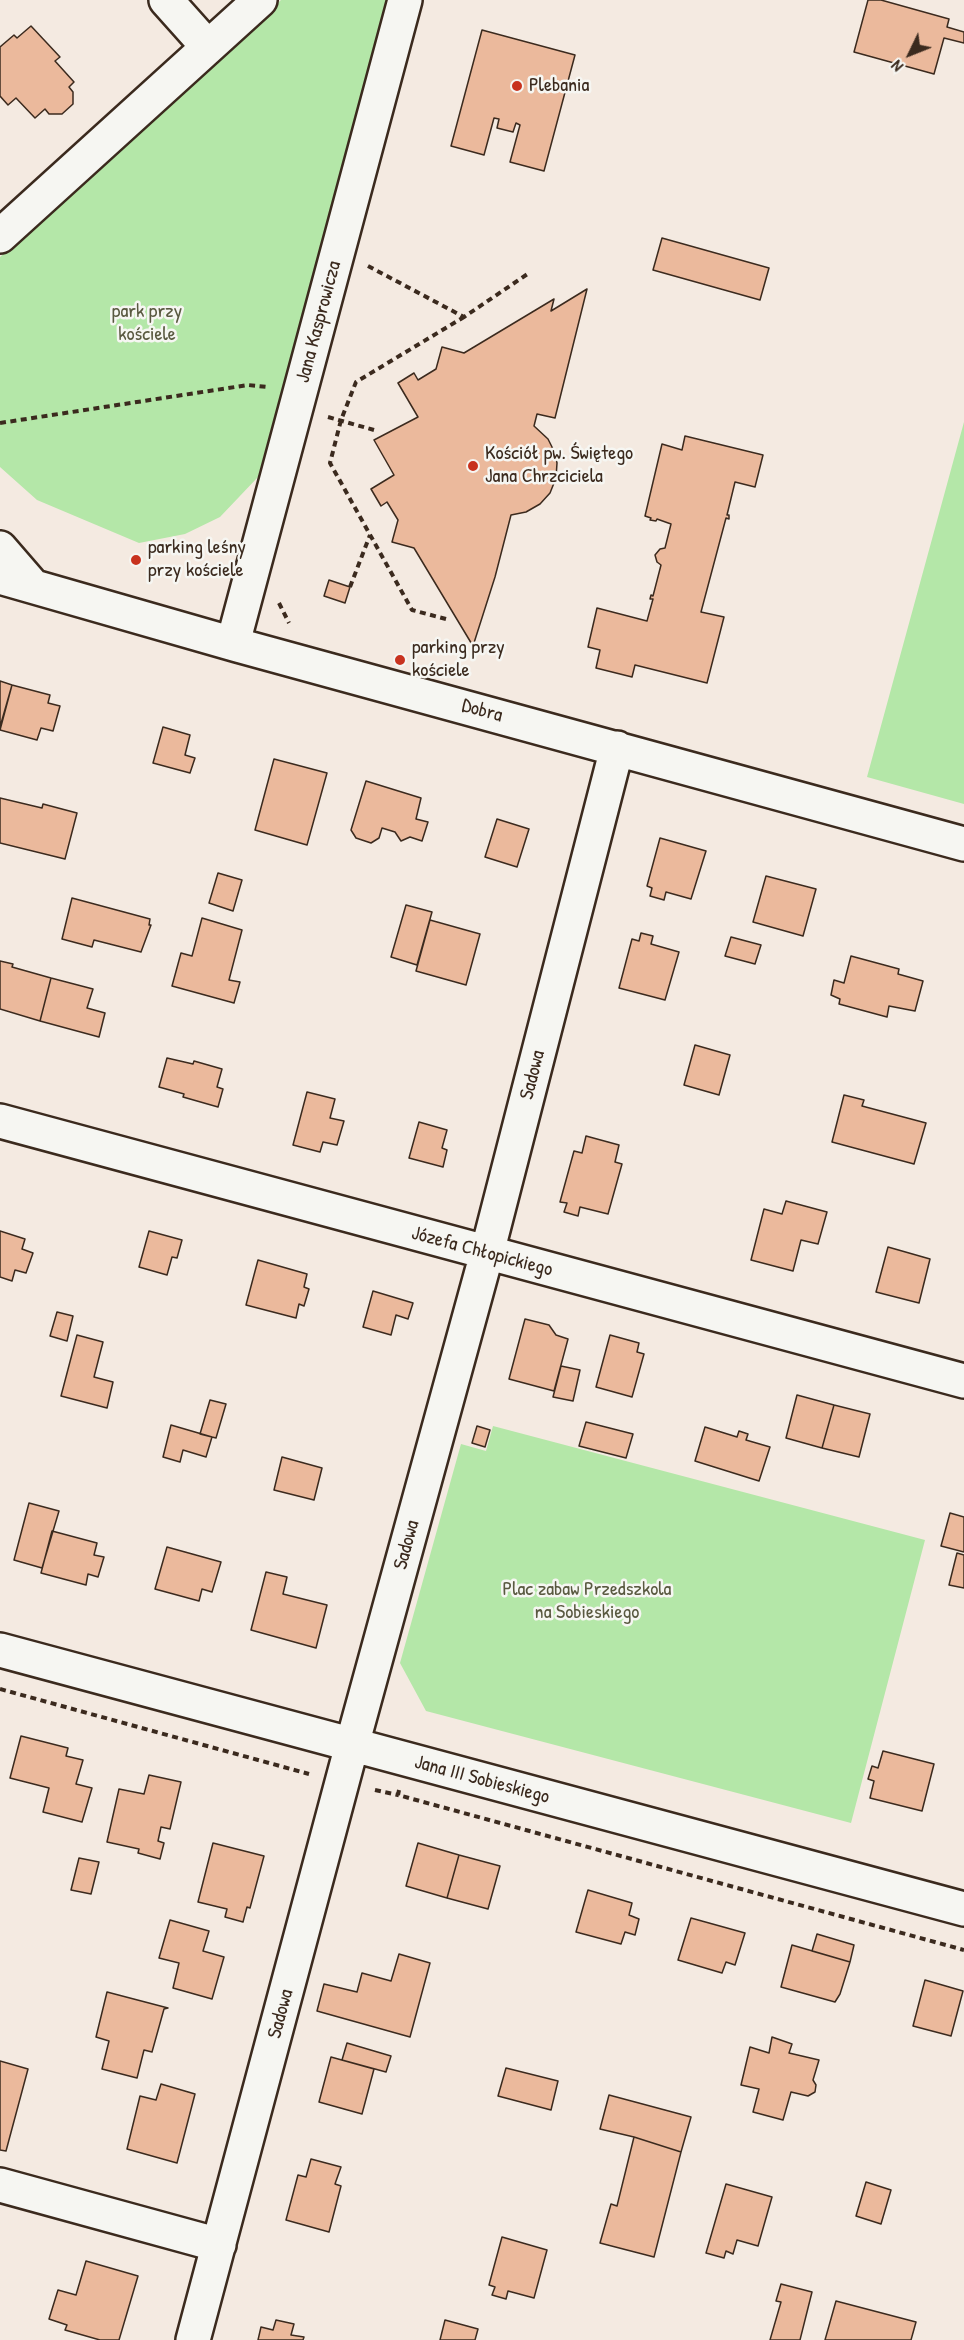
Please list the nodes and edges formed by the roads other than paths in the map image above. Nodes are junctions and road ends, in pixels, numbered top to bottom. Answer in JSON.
{"nodes":[{"id":1,"x":166,"y":0,"type":"edge"},
{"id":2,"x":260,"y":0,"type":"edge"},
{"id":3,"x":405,"y":0,"type":"edge"},
{"id":4,"x":208,"y":47,"type":"junction"},
{"id":5,"x":0,"y":236,"type":"edge"},
{"id":6,"x":0,"y":548,"type":"edge"},
{"id":7,"x":0,"y":577,"type":"edge"},
{"id":8,"x":32,"y":585,"type":"junction"},
{"id":9,"x":233,"y":644,"type":"junction"},
{"id":10,"x":617,"y":748,"type":"junction"},
{"id":11,"x":964,"y":844,"type":"edge"},
{"id":12,"x":0,"y":1120,"type":"edge"},
{"id":13,"x":487,"y":1254,"type":"junction"},
{"id":14,"x":962,"y":1373,"type":"edge"},
{"id":15,"x":0,"y":1650,"type":"edge"},
{"id":16,"x":352,"y":1745,"type":"junction"},
{"id":17,"x":964,"y":1909,"type":"edge"},
{"id":18,"x":0,"y":2185,"type":"edge"},
{"id":19,"x":219,"y":2245,"type":"junction"},
{"id":20,"x":193,"y":2340,"type":"edge"}],
"edges":[{"from":1,"to":4,"type":"street"},
{"from":2,"to":4,"type":"street"},
{"from":3,"to":9,"type":"street","name":"Jana Kasprowicza"},
{"from":4,"to":5,"type":"street"},
{"from":6,"to":8,"type":"street"},
{"from":7,"to":8,"type":"street","name":"Dobra"},
{"from":8,"to":9,"type":"street","name":"Dobra"},
{"from":9,"to":10,"type":"street","name":"Dobra"},
{"from":10,"to":11,"type":"street","name":"Dobra"},
{"from":10,"to":13,"type":"street","name":"Sadowa"},
{"from":12,"to":13,"type":"street","name":"Józefa Chłopickiego"},
{"from":13,"to":14,"type":"street","name":"Józefa Chłopickiego"},
{"from":13,"to":16,"type":"street","name":"Sadowa"},
{"from":15,"to":16,"type":"street","name":"Jana III Sobieskiego"},
{"from":16,"to":17,"type":"street","name":"Jana III Sobieskiego"},
{"from":16,"to":19,"type":"street","name":"Sadowa"},
{"from":18,"to":19,"type":"street"},
{"from":19,"to":20,"type":"street","name":"Sadowa"}]}
